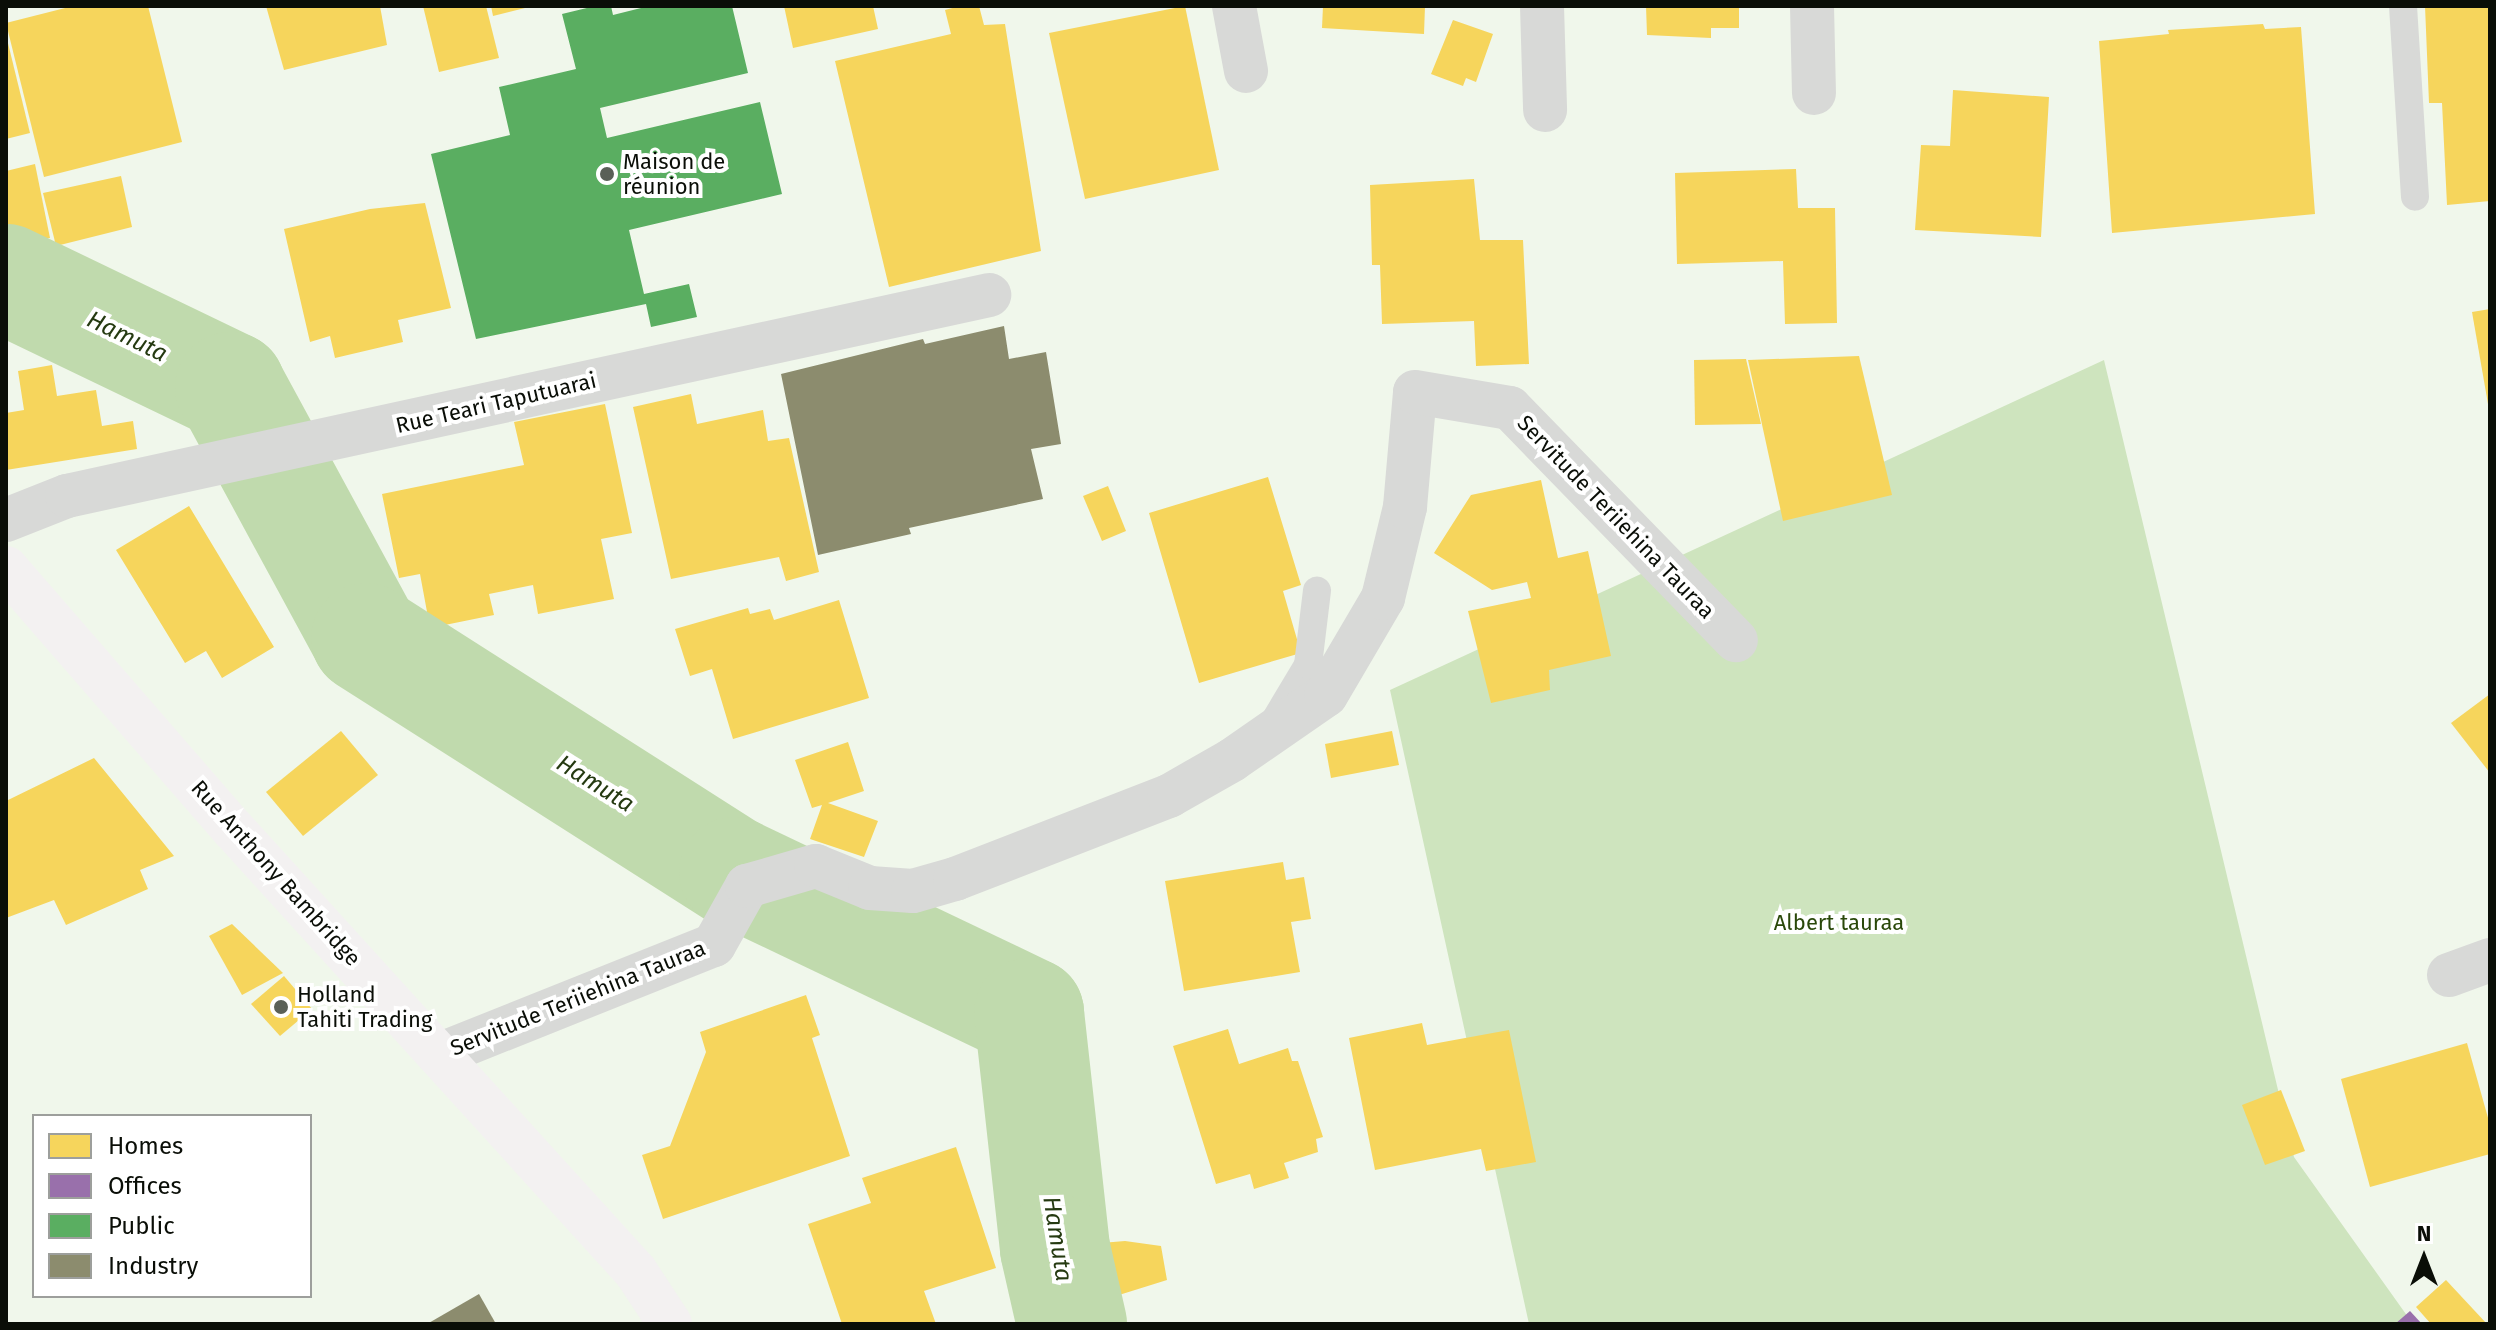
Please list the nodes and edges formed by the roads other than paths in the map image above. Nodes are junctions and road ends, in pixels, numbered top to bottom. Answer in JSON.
{"nodes":[{"id":1,"x":1234,"y":6,"type":"edge"},
{"id":2,"x":1542,"y":6,"type":"edge"},
{"id":3,"x":1812,"y":6,"type":"edge"},
{"id":4,"x":2403,"y":6,"type":"edge"},
{"id":5,"x":1246,"y":71,"type":"dead end"},
{"id":6,"x":1814,"y":93,"type":"dead end"},
{"id":7,"x":1545,"y":110,"type":"dead end"},
{"id":8,"x":2415,"y":197,"type":"dead end"},
{"id":9,"x":989,"y":295,"type":"dead end"},
{"id":10,"x":6,"y":520,"type":"edge"},
{"id":11,"x":6,"y":568,"type":"edge"},
{"id":12,"x":1317,"y":591,"type":"dead end"},
{"id":13,"x":1736,"y":640,"type":"dead end"},
{"id":14,"x":1232,"y":760,"type":"junction"},
{"id":15,"x":2490,"y":960,"type":"edge"},
{"id":16,"x":2449,"y":975,"type":"dead end"},
{"id":17,"x":441,"y":1054,"type":"junction"},
{"id":18,"x":670,"y":1324,"type":"edge"}],
"edges":[{"from":1,"to":5,"type":"street"},
{"from":2,"to":7,"type":"street"},
{"from":3,"to":6,"type":"street"},
{"from":4,"to":8,"type":"lane"},
{"from":9,"to":10,"type":"street","name":"Rue Teari Taputuarai"},
{"from":11,"to":17,"type":"main road","name":"Rue Anthony Bambridge"},
{"from":12,"to":14,"type":"lane"},
{"from":13,"to":14,"type":"street","name":"Servitude Teriiehina Tauraa"},
{"from":14,"to":17,"type":"street","name":"Servitude Teriiehina Tauraa"},
{"from":15,"to":16,"type":"street"},
{"from":17,"to":18,"type":"main road","name":"Rue Anthony Bambridge"}]}
